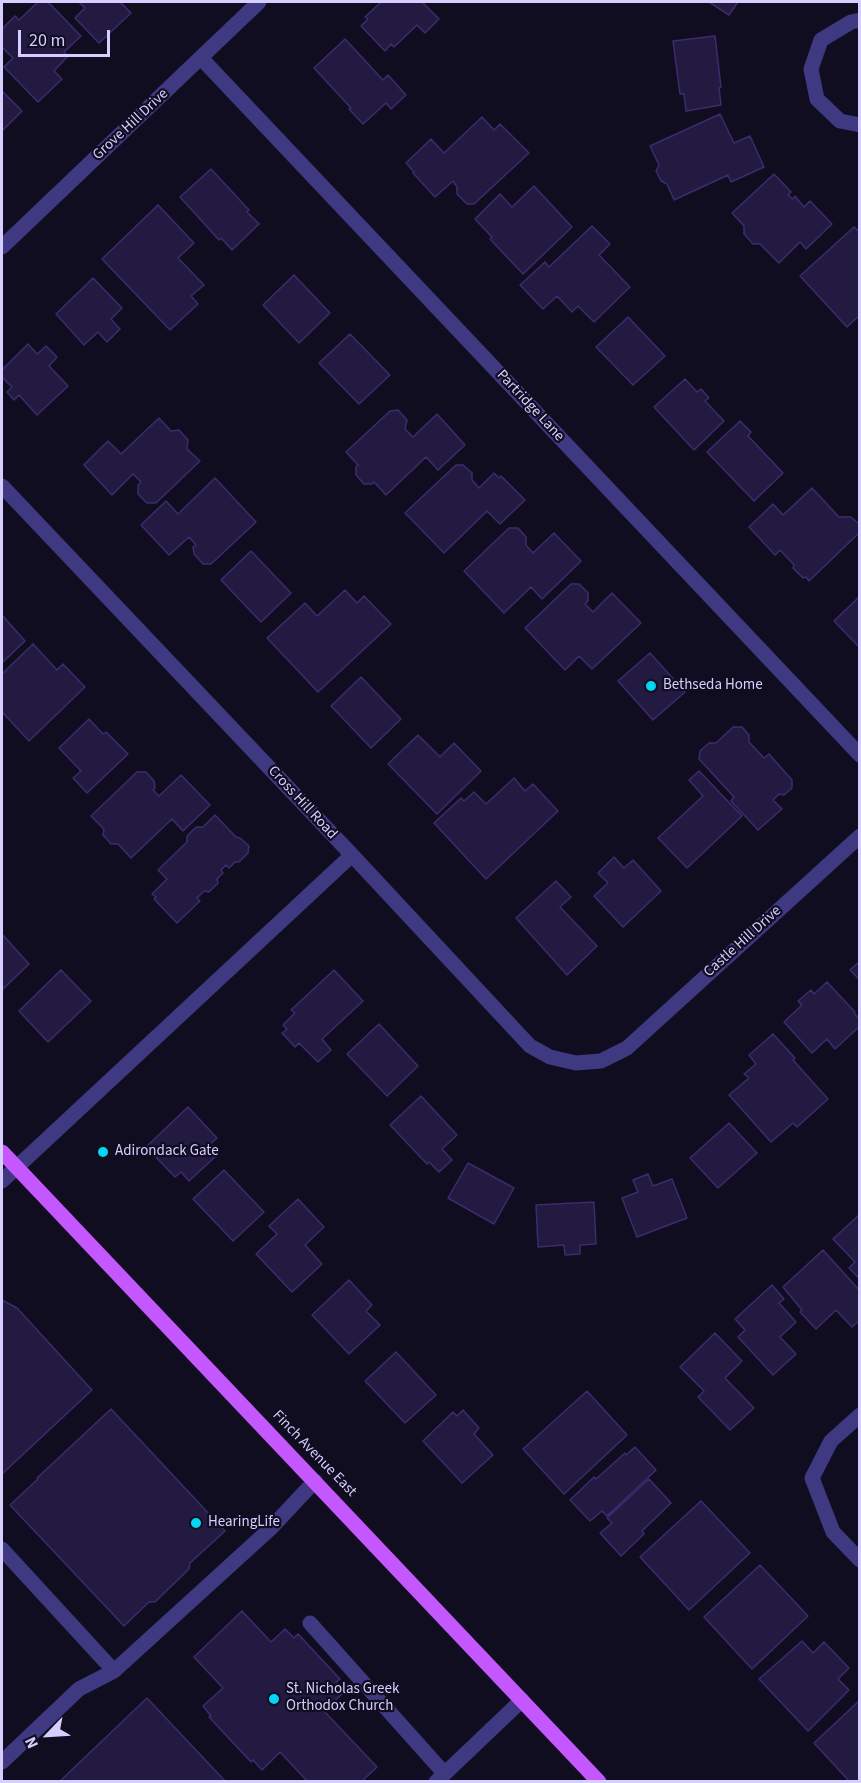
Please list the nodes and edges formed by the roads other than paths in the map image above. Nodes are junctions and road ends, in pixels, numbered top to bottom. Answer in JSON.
{"nodes":[{"id":1,"x":259,"y":2,"type":"edge"},
{"id":2,"x":860,"y":20,"type":"edge"},
{"id":3,"x":201,"y":58,"type":"junction"},
{"id":4,"x":860,"y":125,"type":"edge"},
{"id":5,"x":2,"y":247,"type":"edge"},
{"id":6,"x":2,"y":486,"type":"edge"},
{"id":7,"x":860,"y":755,"type":"edge"},
{"id":8,"x":860,"y":836,"type":"edge"},
{"id":9,"x":352,"y":855,"type":"junction"},
{"id":10,"x":627,"y":1048,"type":"joint"},
{"id":11,"x":2,"y":1152,"type":"edge"},
{"id":12,"x":15,"y":1167,"type":"junction"},
{"id":13,"x":2,"y":1180,"type":"edge"},
{"id":14,"x":860,"y":1415,"type":"edge"},
{"id":15,"x":315,"y":1481,"type":"junction"},
{"id":16,"x":2,"y":1549,"type":"edge"},
{"id":17,"x":860,"y":1560,"type":"edge"},
{"id":18,"x":310,"y":1623,"type":"dead end"},
{"id":19,"x":114,"y":1671,"type":"junction"},
{"id":20,"x":522,"y":1700,"type":"junction"},
{"id":21,"x":2,"y":1762,"type":"edge"},
{"id":22,"x":440,"y":1777,"type":"edge"},
{"id":23,"x":599,"y":1782,"type":"edge"}],
"edges":[{"from":1,"to":3,"type":"street","name":"Grove Hill Drive"},
{"from":2,"to":4,"type":"street"},
{"from":3,"to":5,"type":"street","name":"Grove Hill Drive"},
{"from":3,"to":7,"type":"street","name":"Partridge Lane"},
{"from":6,"to":9,"type":"street","name":"Cross Hill Road"},
{"from":8,"to":10,"type":"street","name":"Castle Hill Drive"},
{"from":9,"to":10,"type":"street","name":"Cross Hill Road"},
{"from":9,"to":12,"type":"street"},
{"from":11,"to":12,"type":"main road","name":"Finch Avenue East"},
{"from":12,"to":13,"type":"street"},
{"from":12,"to":15,"type":"main road","name":"Finch Avenue East"},
{"from":14,"to":17,"type":"street"},
{"from":15,"to":19,"type":"street"},
{"from":15,"to":20,"type":"main road","name":"Finch Avenue East"},
{"from":16,"to":19,"type":"street"},
{"from":18,"to":22,"type":"street"},
{"from":19,"to":21,"type":"street"},
{"from":20,"to":22,"type":"street"},
{"from":20,"to":23,"type":"main road","name":"Finch Avenue East"}]}
